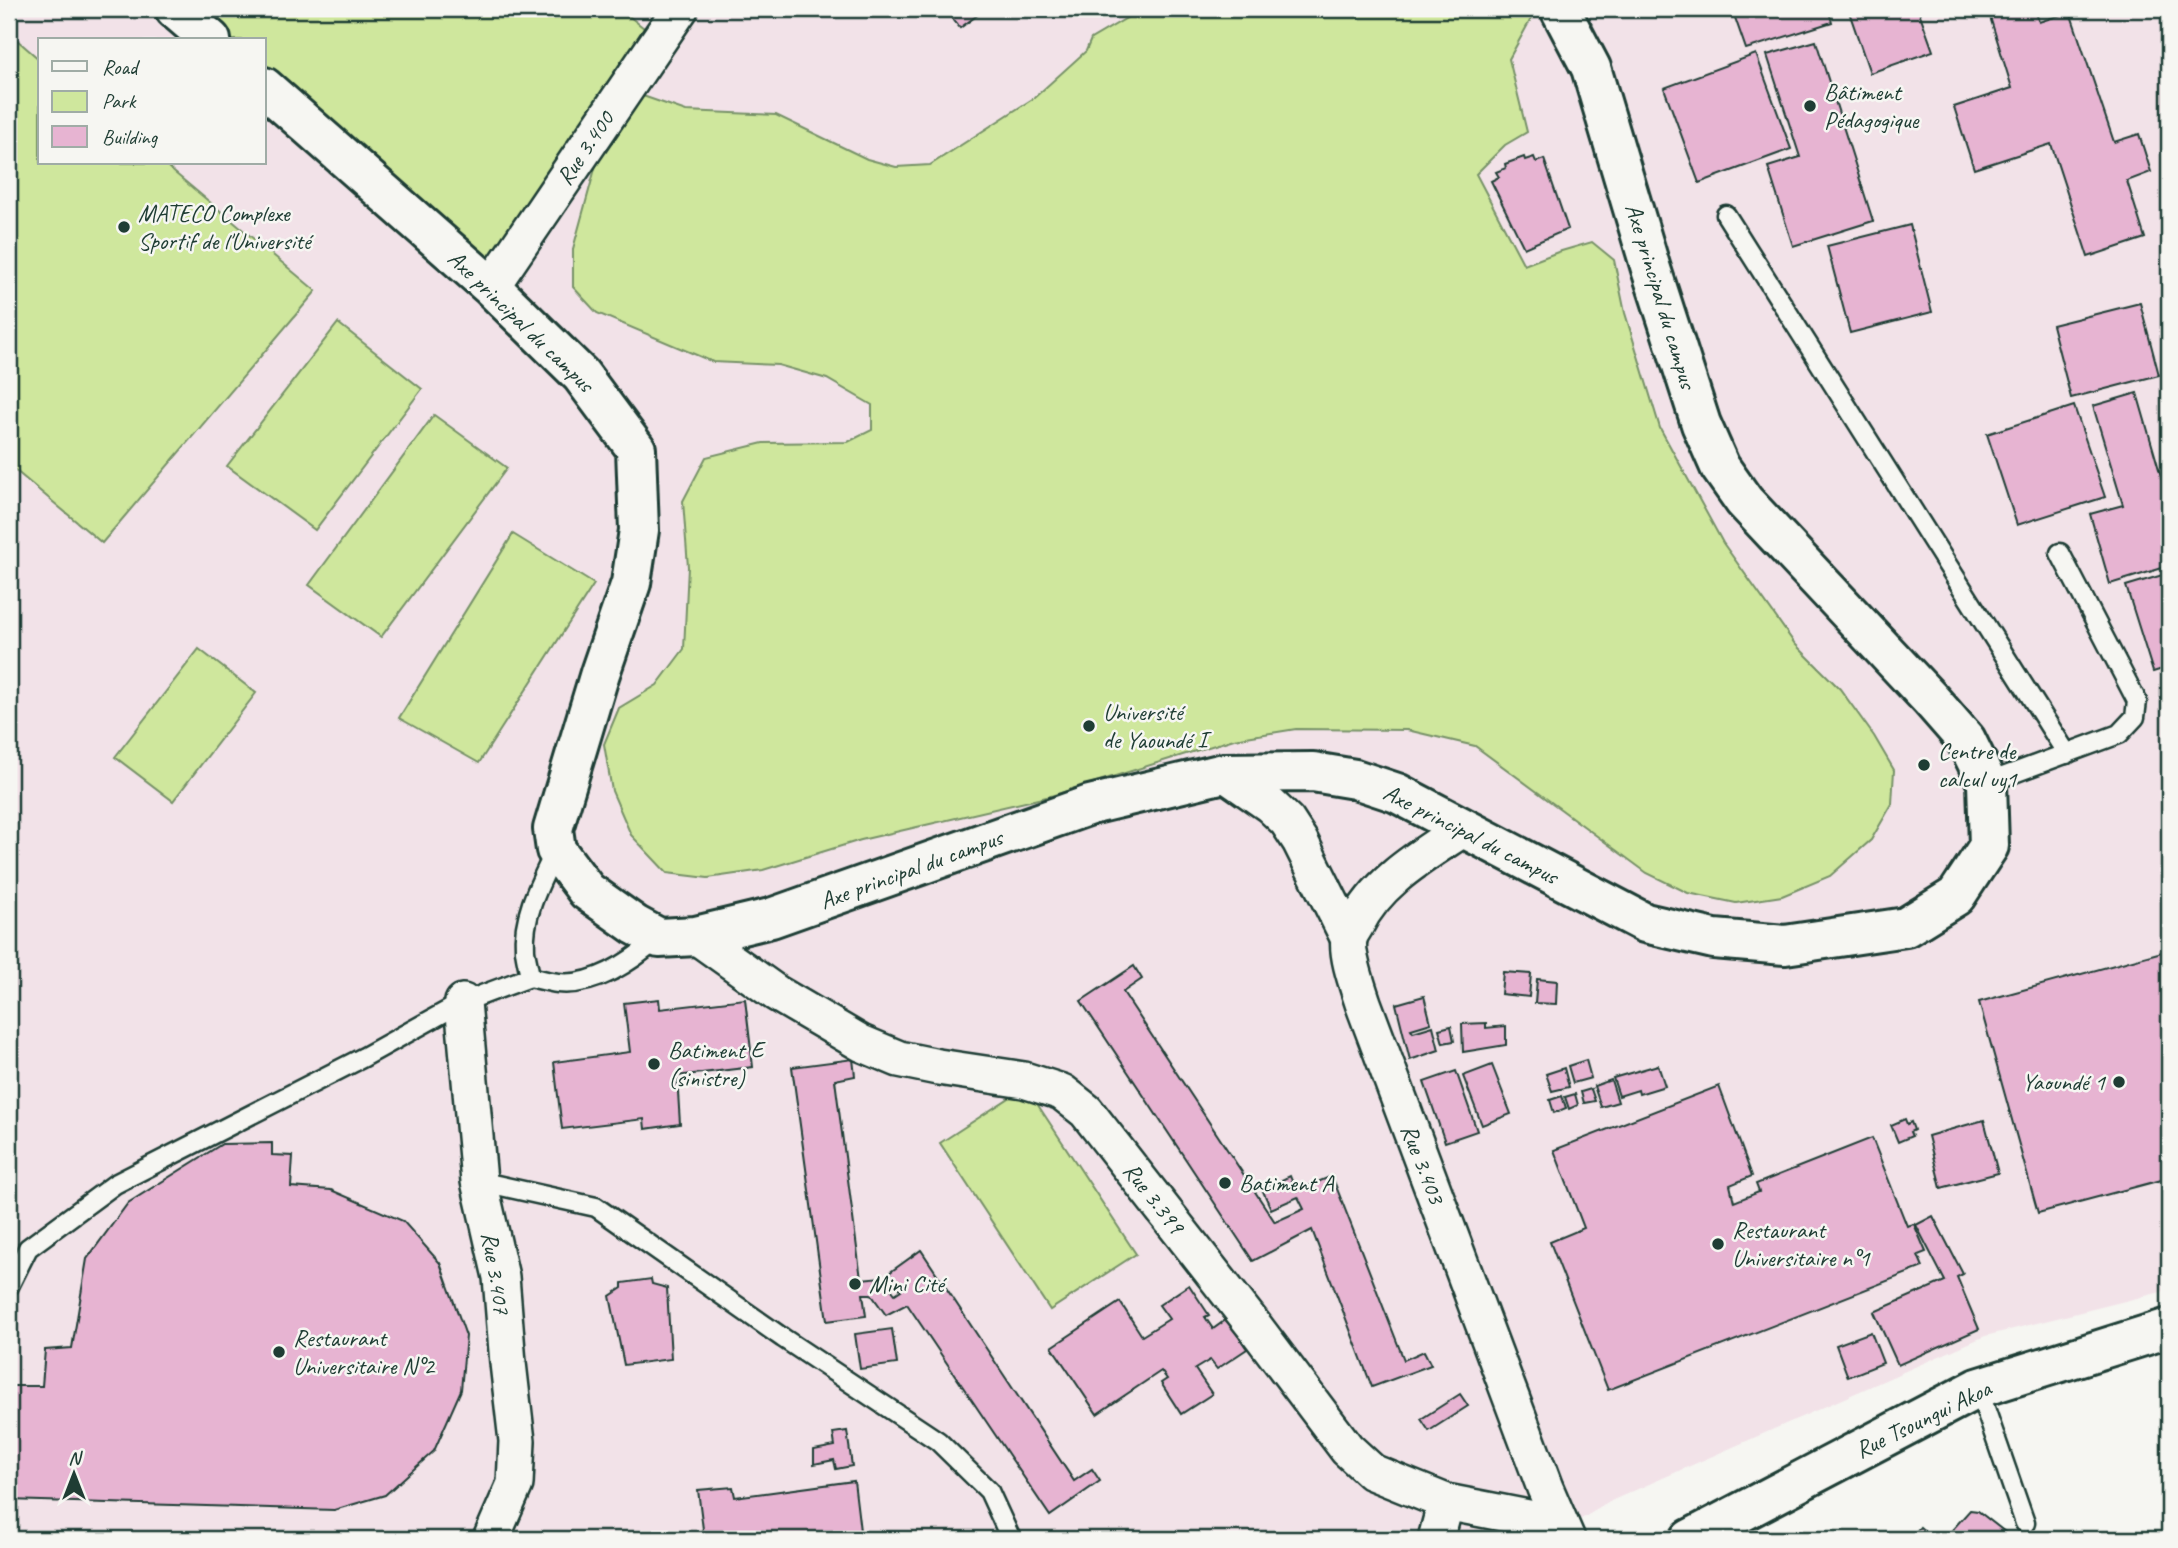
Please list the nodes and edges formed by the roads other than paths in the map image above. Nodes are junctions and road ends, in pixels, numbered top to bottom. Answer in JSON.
{"nodes":[{"id":1,"x":175,"y":9,"type":"edge"},
{"id":2,"x":680,"y":9,"type":"edge"},
{"id":3,"x":1560,"y":9,"type":"edge"},
{"id":4,"x":209,"y":38,"type":"edge"},
{"id":5,"x":266,"y":89,"type":"edge"},
{"id":6,"x":1726,"y":215,"type":"dead end"},
{"id":7,"x":491,"y":287,"type":"junction"},
{"id":8,"x":2060,"y":553,"type":"dead end"},
{"id":9,"x":2067,"y":754,"type":"junction"},
{"id":10,"x":1224,"y":773,"type":"junction"},
{"id":11,"x":1987,"y":783,"type":"junction"},
{"id":12,"x":1464,"y":828,"type":"junction"},
{"id":13,"x":556,"y":850,"type":"junction"},
{"id":14,"x":696,"y":936,"type":"junction"},
{"id":15,"x":659,"y":938,"type":"junction"},
{"id":16,"x":1349,"y":939,"type":"junction"},
{"id":17,"x":530,"y":978,"type":"junction"},
{"id":18,"x":463,"y":1002,"type":"junction"},
{"id":19,"x":479,"y":1181,"type":"junction"},
{"id":20,"x":9,"y":1286,"type":"edge"},
{"id":21,"x":2169,"y":1328,"type":"edge"},
{"id":22,"x":1978,"y":1388,"type":"junction"},
{"id":23,"x":1446,"y":1502,"type":"junction"},
{"id":24,"x":2025,"y":1523,"type":"dead end"},
{"id":25,"x":1563,"y":1531,"type":"edge"},
{"id":26,"x":491,"y":1539,"type":"edge"},
{"id":27,"x":1011,"y":1539,"type":"edge"},
{"id":28,"x":1436,"y":1539,"type":"edge"},
{"id":29,"x":1690,"y":1539,"type":"edge"}],
"edges":[{"from":1,"to":4,"type":"street"},
{"from":2,"to":7,"type":"street","name":"Rue 3.400"},
{"from":3,"to":11,"type":"street","name":"Axe principal du campus"},
{"from":5,"to":7,"type":"street","name":"Axe principal du campus"},
{"from":6,"to":9,"type":"lane"},
{"from":7,"to":13,"type":"street","name":"Axe principal du campus"},
{"from":8,"to":9,"type":"lane"},
{"from":9,"to":11,"type":"lane"},
{"from":10,"to":12,"type":"street","name":"Axe principal du campus"},
{"from":10,"to":14,"type":"street","name":"Axe principal du campus"},
{"from":10,"to":16,"type":"street","name":"Rue 3.403"},
{"from":11,"to":12,"type":"street","name":"Axe principal du campus"},
{"from":12,"to":16,"type":"street"},
{"from":13,"to":15,"type":"street"},
{"from":13,"to":17,"type":"lane"},
{"from":14,"to":15,"type":"street","name":"Axe principal du campus"},
{"from":14,"to":23,"type":"street","name":"Rue 3.399"},
{"from":15,"to":17,"type":"lane"},
{"from":16,"to":25,"type":"street","name":"Rue 3.403"},
{"from":17,"to":18,"type":"lane"},
{"from":18,"to":19,"type":"street","name":"Rue 3.407"},
{"from":18,"to":20,"type":"lane"},
{"from":19,"to":26,"type":"street","name":"Rue 3.407"},
{"from":19,"to":27,"type":"lane"},
{"from":21,"to":22,"type":"street","name":"Rue Tsoungui Akoa"},
{"from":22,"to":24,"type":"lane"},
{"from":22,"to":29,"type":"street","name":"Rue Tsoungui Akoa"},
{"from":23,"to":25,"type":"street","name":"Rue 3.399"},
{"from":23,"to":28,"type":"street"}]}
